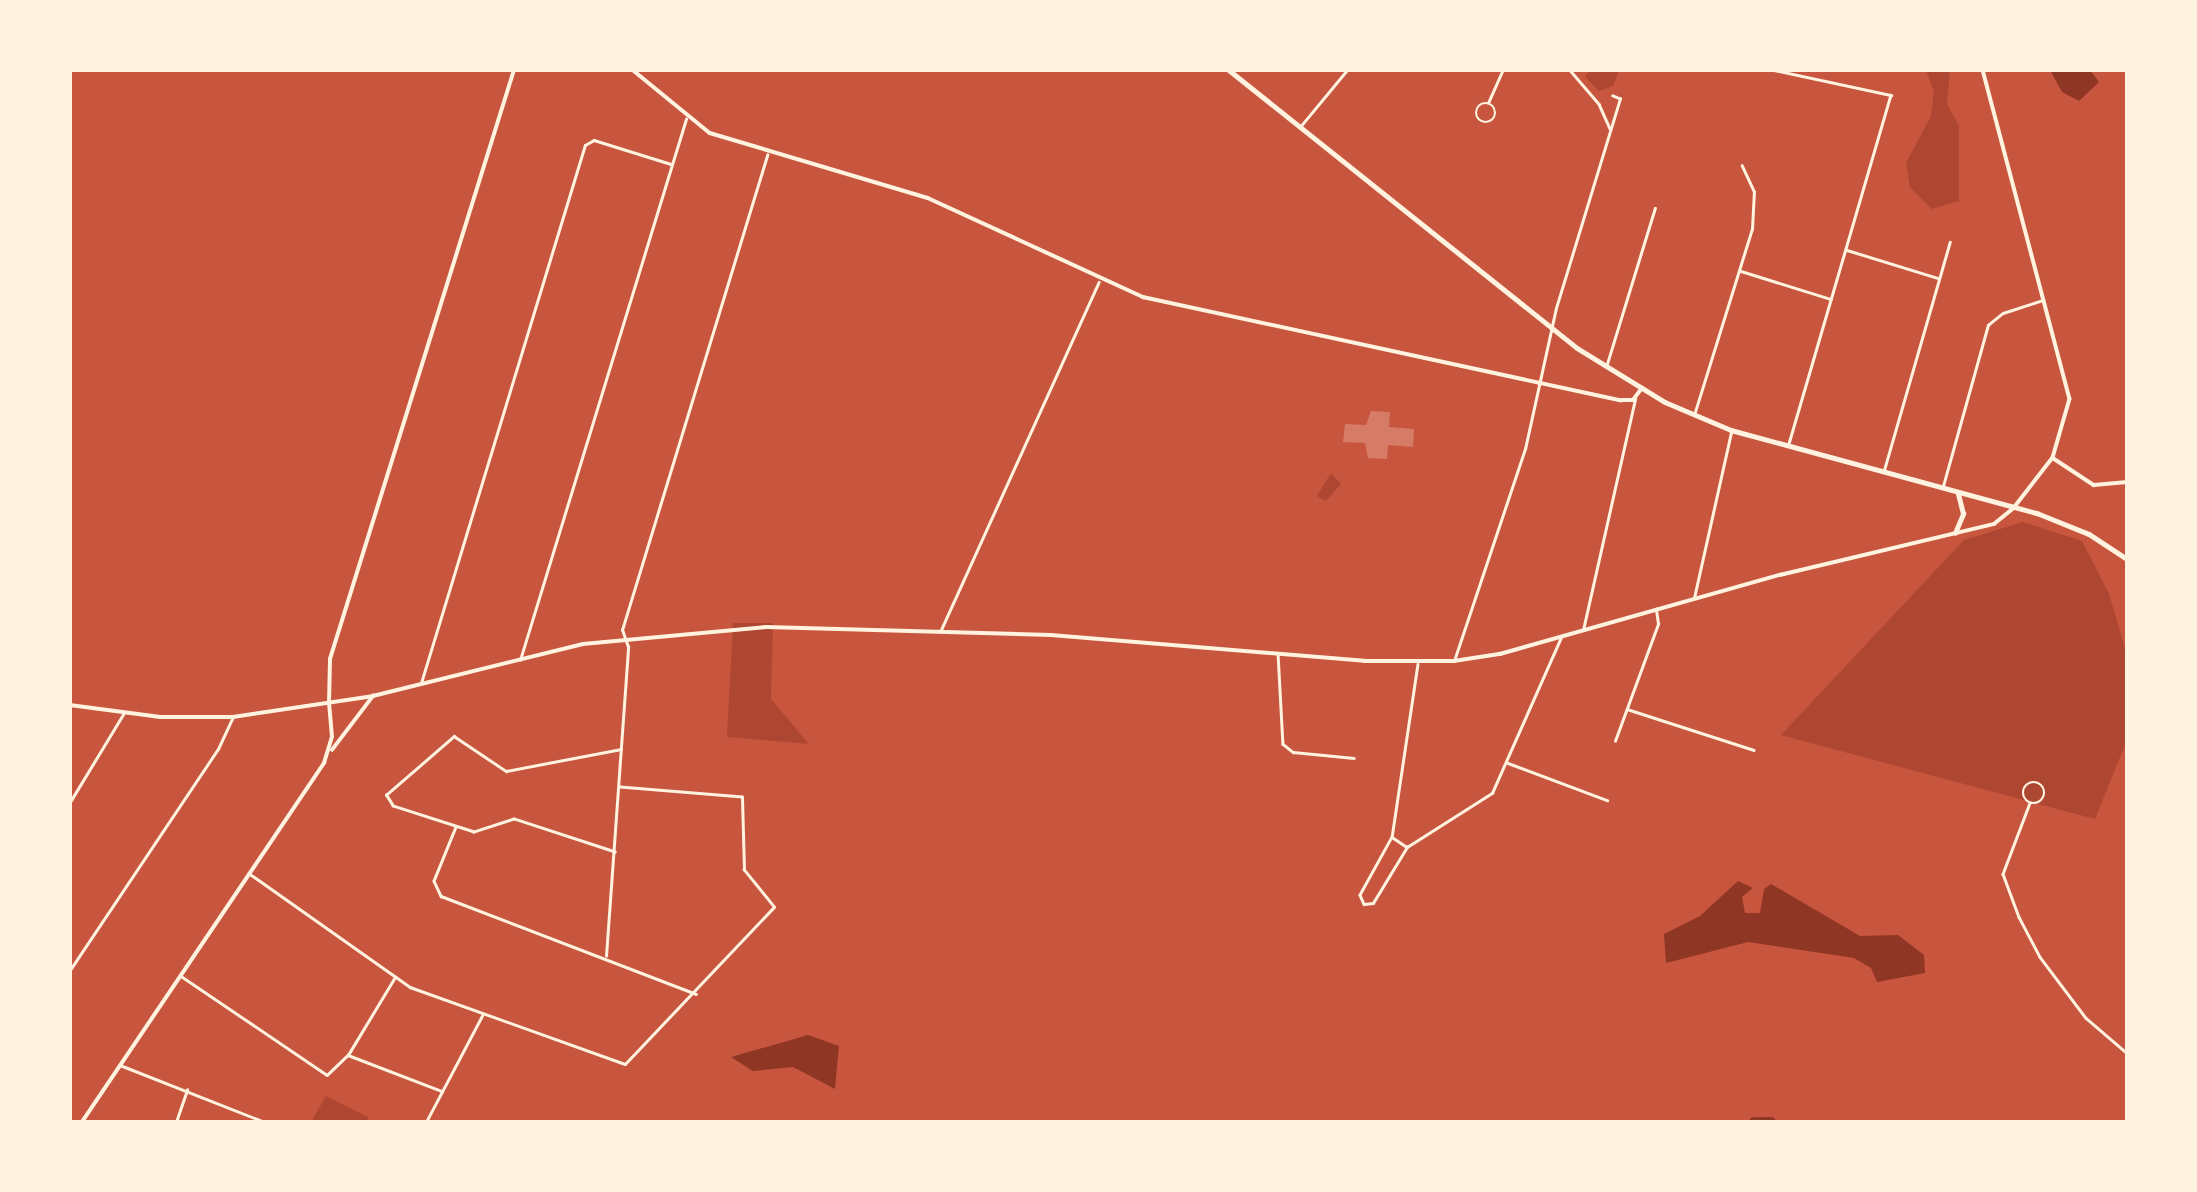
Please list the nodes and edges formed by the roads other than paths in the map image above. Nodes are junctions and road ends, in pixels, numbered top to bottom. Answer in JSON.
{"nodes":[{"id":1,"x":514,"y":70,"type":"edge"},
{"id":2,"x":633,"y":70,"type":"edge"},
{"id":3,"x":1229,"y":70,"type":"edge"},
{"id":4,"x":1347,"y":70,"type":"edge"},
{"id":5,"x":1503,"y":70,"type":"edge"},
{"id":6,"x":1570,"y":70,"type":"edge"},
{"id":7,"x":1774,"y":70,"type":"edge"},
{"id":8,"x":1983,"y":70,"type":"edge"},
{"id":9,"x":1613,"y":96,"type":"dead end"},
{"id":10,"x":1488,"y":103,"type":"junction"},
{"id":11,"x":686,"y":120,"type":"junction"},
{"id":12,"x":1300,"y":127,"type":"junction"},
{"id":13,"x":1610,"y":129,"type":"junction"},
{"id":14,"x":767,"y":155,"type":"junction"},
{"id":15,"x":671,"y":164,"type":"junction"},
{"id":16,"x":1742,"y":166,"type":"dead end"},
{"id":17,"x":1655,"y":208,"type":"dead end"},
{"id":18,"x":1950,"y":242,"type":"dead end"},
{"id":19,"x":1847,"y":250,"type":"junction"},
{"id":20,"x":1741,"y":271,"type":"junction"},
{"id":21,"x":1939,"y":279,"type":"junction"},
{"id":22,"x":1099,"y":282,"type":"junction"},
{"id":23,"x":1831,"y":299,"type":"junction"},
{"id":24,"x":2043,"y":300,"type":"junction"},
{"id":25,"x":1551,"y":328,"type":"junction"},
{"id":26,"x":1606,"y":367,"type":"junction"},
{"id":27,"x":1540,"y":383,"type":"junction"},
{"id":28,"x":1642,"y":388,"type":"junction"},
{"id":29,"x":1634,"y":399,"type":"junction"},
{"id":30,"x":1694,"y":415,"type":"junction"},
{"id":31,"x":1731,"y":430,"type":"junction"},
{"id":32,"x":1789,"y":447,"type":"junction"},
{"id":33,"x":2053,"y":458,"type":"junction"},
{"id":34,"x":1884,"y":473,"type":"junction"},
{"id":35,"x":2127,"y":482,"type":"edge"},
{"id":36,"x":1942,"y":489,"type":"junction"},
{"id":37,"x":1957,"y":493,"type":"junction"},
{"id":38,"x":2015,"y":508,"type":"junction"},
{"id":39,"x":1955,"y":533,"type":"junction"},
{"id":40,"x":2127,"y":559,"type":"edge"},
{"id":41,"x":1694,"y":598,"type":"junction"},
{"id":42,"x":1656,"y":609,"type":"junction"},
{"id":43,"x":1583,"y":630,"type":"junction"},
{"id":44,"x":940,"y":632,"type":"junction"},
{"id":45,"x":1561,"y":637,"type":"junction"},
{"id":46,"x":625,"y":638,"type":"junction"},
{"id":47,"x":1278,"y":653,"type":"junction"},
{"id":48,"x":520,"y":660,"type":"junction"},
{"id":49,"x":1454,"y":660,"type":"junction"},
{"id":50,"x":1418,"y":664,"type":"junction"},
{"id":51,"x":421,"y":683,"type":"junction"},
{"id":52,"x":373,"y":696,"type":"junction"},
{"id":53,"x":329,"y":704,"type":"junction"},
{"id":54,"x":70,"y":705,"type":"edge"},
{"id":55,"x":1627,"y":709,"type":"junction"},
{"id":56,"x":124,"y":713,"type":"junction"},
{"id":57,"x":233,"y":717,"type":"junction"},
{"id":58,"x":1615,"y":741,"type":"dead end"},
{"id":59,"x":621,"y":749,"type":"junction"},
{"id":60,"x":1754,"y":750,"type":"dead end"},
{"id":61,"x":330,"y":751,"type":"junction"},
{"id":62,"x":1354,"y":758,"type":"dead end"},
{"id":63,"x":1508,"y":763,"type":"junction"},
{"id":64,"x":620,"y":787,"type":"junction"},
{"id":65,"x":1607,"y":800,"type":"dead end"},
{"id":66,"x":70,"y":802,"type":"edge"},
{"id":67,"x":2030,"y":803,"type":"junction"},
{"id":68,"x":456,"y":827,"type":"junction"},
{"id":69,"x":1392,"y":838,"type":"junction"},
{"id":70,"x":1407,"y":847,"type":"junction"},
{"id":71,"x":615,"y":852,"type":"junction"},
{"id":72,"x":249,"y":873,"type":"junction"},
{"id":73,"x":606,"y":956,"type":"junction"},
{"id":74,"x":70,"y":970,"type":"edge"},
{"id":75,"x":180,"y":975,"type":"junction"},
{"id":76,"x":395,"y":977,"type":"junction"},
{"id":77,"x":696,"y":994,"type":"junction"},
{"id":78,"x":482,"y":1016,"type":"junction"},
{"id":79,"x":2127,"y":1053,"type":"edge"},
{"id":80,"x":348,"y":1055,"type":"junction"},
{"id":81,"x":120,"y":1065,"type":"junction"},
{"id":82,"x":187,"y":1090,"type":"junction"},
{"id":83,"x":442,"y":1091,"type":"junction"},
{"id":84,"x":82,"y":1122,"type":"edge"},
{"id":85,"x":176,"y":1122,"type":"edge"},
{"id":86,"x":265,"y":1122,"type":"edge"},
{"id":87,"x":426,"y":1122,"type":"edge"}],
"edges":[{"from":1,"to":53,"type":"main road"},
{"from":2,"to":11,"type":"main road"},
{"from":3,"to":12,"type":"main road"},
{"from":4,"to":12,"type":"street"},
{"from":5,"to":10,"type":"street"},
{"from":6,"to":13,"type":"street"},
{"from":7,"to":19,"type":"street"},
{"from":8,"to":24,"type":"main road"},
{"from":9,"to":13,"type":"street"},
{"from":10,"to":10,"type":"street"},
{"from":11,"to":14,"type":"main road"},
{"from":11,"to":15,"type":"street"},
{"from":12,"to":25,"type":"main road"},
{"from":13,"to":25,"type":"street"},
{"from":14,"to":22,"type":"main road"},
{"from":14,"to":46,"type":"street"},
{"from":15,"to":48,"type":"street"},
{"from":15,"to":51,"type":"street"},
{"from":16,"to":20,"type":"street"},
{"from":17,"to":26,"type":"street"},
{"from":18,"to":21,"type":"street"},
{"from":19,"to":21,"type":"street"},
{"from":19,"to":23,"type":"street"},
{"from":20,"to":23,"type":"street"},
{"from":20,"to":30,"type":"street"},
{"from":21,"to":34,"type":"street"},
{"from":22,"to":27,"type":"main road"},
{"from":22,"to":44,"type":"street"},
{"from":23,"to":32,"type":"street"},
{"from":24,"to":33,"type":"main road"},
{"from":24,"to":36,"type":"street"},
{"from":25,"to":26,"type":"main road"},
{"from":25,"to":27,"type":"street"},
{"from":26,"to":28,"type":"main road"},
{"from":27,"to":29,"type":"main road"},
{"from":27,"to":49,"type":"street"},
{"from":28,"to":29,"type":"main road"},
{"from":28,"to":30,"type":"main road"},
{"from":29,"to":43,"type":"street"},
{"from":30,"to":31,"type":"main road"},
{"from":31,"to":32,"type":"main road"},
{"from":31,"to":41,"type":"street"},
{"from":32,"to":34,"type":"main road"},
{"from":33,"to":35,"type":"main road"},
{"from":33,"to":38,"type":"main road"},
{"from":34,"to":36,"type":"main road"},
{"from":36,"to":37,"type":"main road"},
{"from":37,"to":38,"type":"main road"},
{"from":37,"to":39,"type":"main road"},
{"from":38,"to":39,"type":"main road"},
{"from":38,"to":40,"type":"main road"},
{"from":39,"to":41,"type":"main road"},
{"from":41,"to":42,"type":"main road"},
{"from":42,"to":43,"type":"main road"},
{"from":42,"to":55,"type":"street"},
{"from":43,"to":45,"type":"main road"},
{"from":44,"to":46,"type":"main road"},
{"from":44,"to":47,"type":"main road"},
{"from":45,"to":49,"type":"main road"},
{"from":45,"to":63,"type":"street"},
{"from":46,"to":48,"type":"main road"},
{"from":46,"to":59,"type":"street"},
{"from":47,"to":50,"type":"main road"},
{"from":47,"to":62,"type":"street"},
{"from":48,"to":51,"type":"main road"},
{"from":49,"to":50,"type":"main road"},
{"from":50,"to":69,"type":"street"},
{"from":51,"to":52,"type":"main road"},
{"from":52,"to":53,"type":"main road"},
{"from":52,"to":61,"type":"main road"},
{"from":53,"to":57,"type":"main road"},
{"from":53,"to":61,"type":"main road"},
{"from":54,"to":56,"type":"main road"},
{"from":55,"to":58,"type":"street"},
{"from":55,"to":60,"type":"street"},
{"from":56,"to":57,"type":"main road"},
{"from":56,"to":66,"type":"street"},
{"from":57,"to":74,"type":"street"},
{"from":59,"to":64,"type":"street"},
{"from":59,"to":68,"type":"street"},
{"from":61,"to":72,"type":"main road"},
{"from":63,"to":65,"type":"street"},
{"from":63,"to":70,"type":"street"},
{"from":64,"to":71,"type":"street"},
{"from":64,"to":77,"type":"street"},
{"from":67,"to":67,"type":"street"},
{"from":67,"to":79,"type":"street"},
{"from":68,"to":71,"type":"street"},
{"from":68,"to":73,"type":"street"},
{"from":69,"to":70,"type":"street"},
{"from":69,"to":70,"type":"street"},
{"from":71,"to":73,"type":"street"},
{"from":72,"to":75,"type":"main road"},
{"from":72,"to":76,"type":"street"},
{"from":73,"to":77,"type":"street"},
{"from":75,"to":80,"type":"street"},
{"from":75,"to":81,"type":"main road"},
{"from":76,"to":78,"type":"street"},
{"from":76,"to":80,"type":"street"},
{"from":77,"to":78,"type":"street"},
{"from":78,"to":83,"type":"street"},
{"from":80,"to":83,"type":"street"},
{"from":81,"to":82,"type":"street"},
{"from":81,"to":84,"type":"main road"},
{"from":82,"to":85,"type":"street"},
{"from":82,"to":86,"type":"street"},
{"from":83,"to":87,"type":"street"}]}
